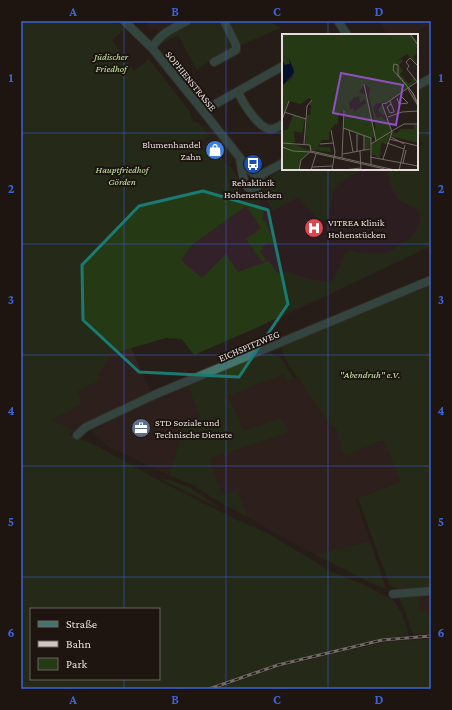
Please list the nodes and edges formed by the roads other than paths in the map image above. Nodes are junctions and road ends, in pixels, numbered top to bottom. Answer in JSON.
{"nodes":[{"id":1,"x":124,"y":21,"type":"edge"},
{"id":2,"x":187,"y":21,"type":"edge"},
{"id":3,"x":224,"y":21,"type":"edge"},
{"id":4,"x":338,"y":21,"type":"edge"},
{"id":5,"x":346,"y":34,"type":"edge"},
{"id":6,"x":152,"y":48,"type":"junction"},
{"id":7,"x":214,"y":62,"type":"dead end"},
{"id":8,"x":282,"y":67,"type":"edge"},
{"id":9,"x":431,"y":78,"type":"edge"},
{"id":10,"x":418,"y":85,"type":"edge"},
{"id":11,"x":238,"y":92,"type":"junction"},
{"id":12,"x":203,"y":111,"type":"junction"},
{"id":13,"x":282,"y":125,"type":"edge"},
{"id":14,"x":239,"y":157,"type":"junction"},
{"id":15,"x":282,"y":164,"type":"edge"},
{"id":16,"x":259,"y":176,"type":"junction"},
{"id":17,"x":431,"y":280,"type":"edge"},
{"id":18,"x":77,"y":435,"type":"dead end"},
{"id":19,"x":431,"y":592,"type":"edge"},
{"id":20,"x":394,"y":594,"type":"dead end"}],
"edges":[{"from":1,"to":6,"type":"street","name":"SOPHIENSTRASSE"},
{"from":2,"to":6,"type":"street"},
{"from":3,"to":7,"type":"street"},
{"from":4,"to":5,"type":"street"},
{"from":6,"to":12,"type":"street","name":"SOPHIENSTRASSE"},
{"from":8,"to":11,"type":"street"},
{"from":9,"to":10,"type":"street"},
{"from":11,"to":12,"type":"street"},
{"from":11,"to":13,"type":"street"},
{"from":12,"to":14,"type":"street","name":"SOPHIENSTRASSE"},
{"from":14,"to":16,"type":"street","name":"SOPHIENSTRASSE"},
{"from":14,"to":16,"type":"street","name":"SOPHIENSTRASSE"},
{"from":15,"to":16,"type":"street"},
{"from":17,"to":18,"type":"street","name":"EICHSPITZWEG"},
{"from":19,"to":20,"type":"street"}]}
